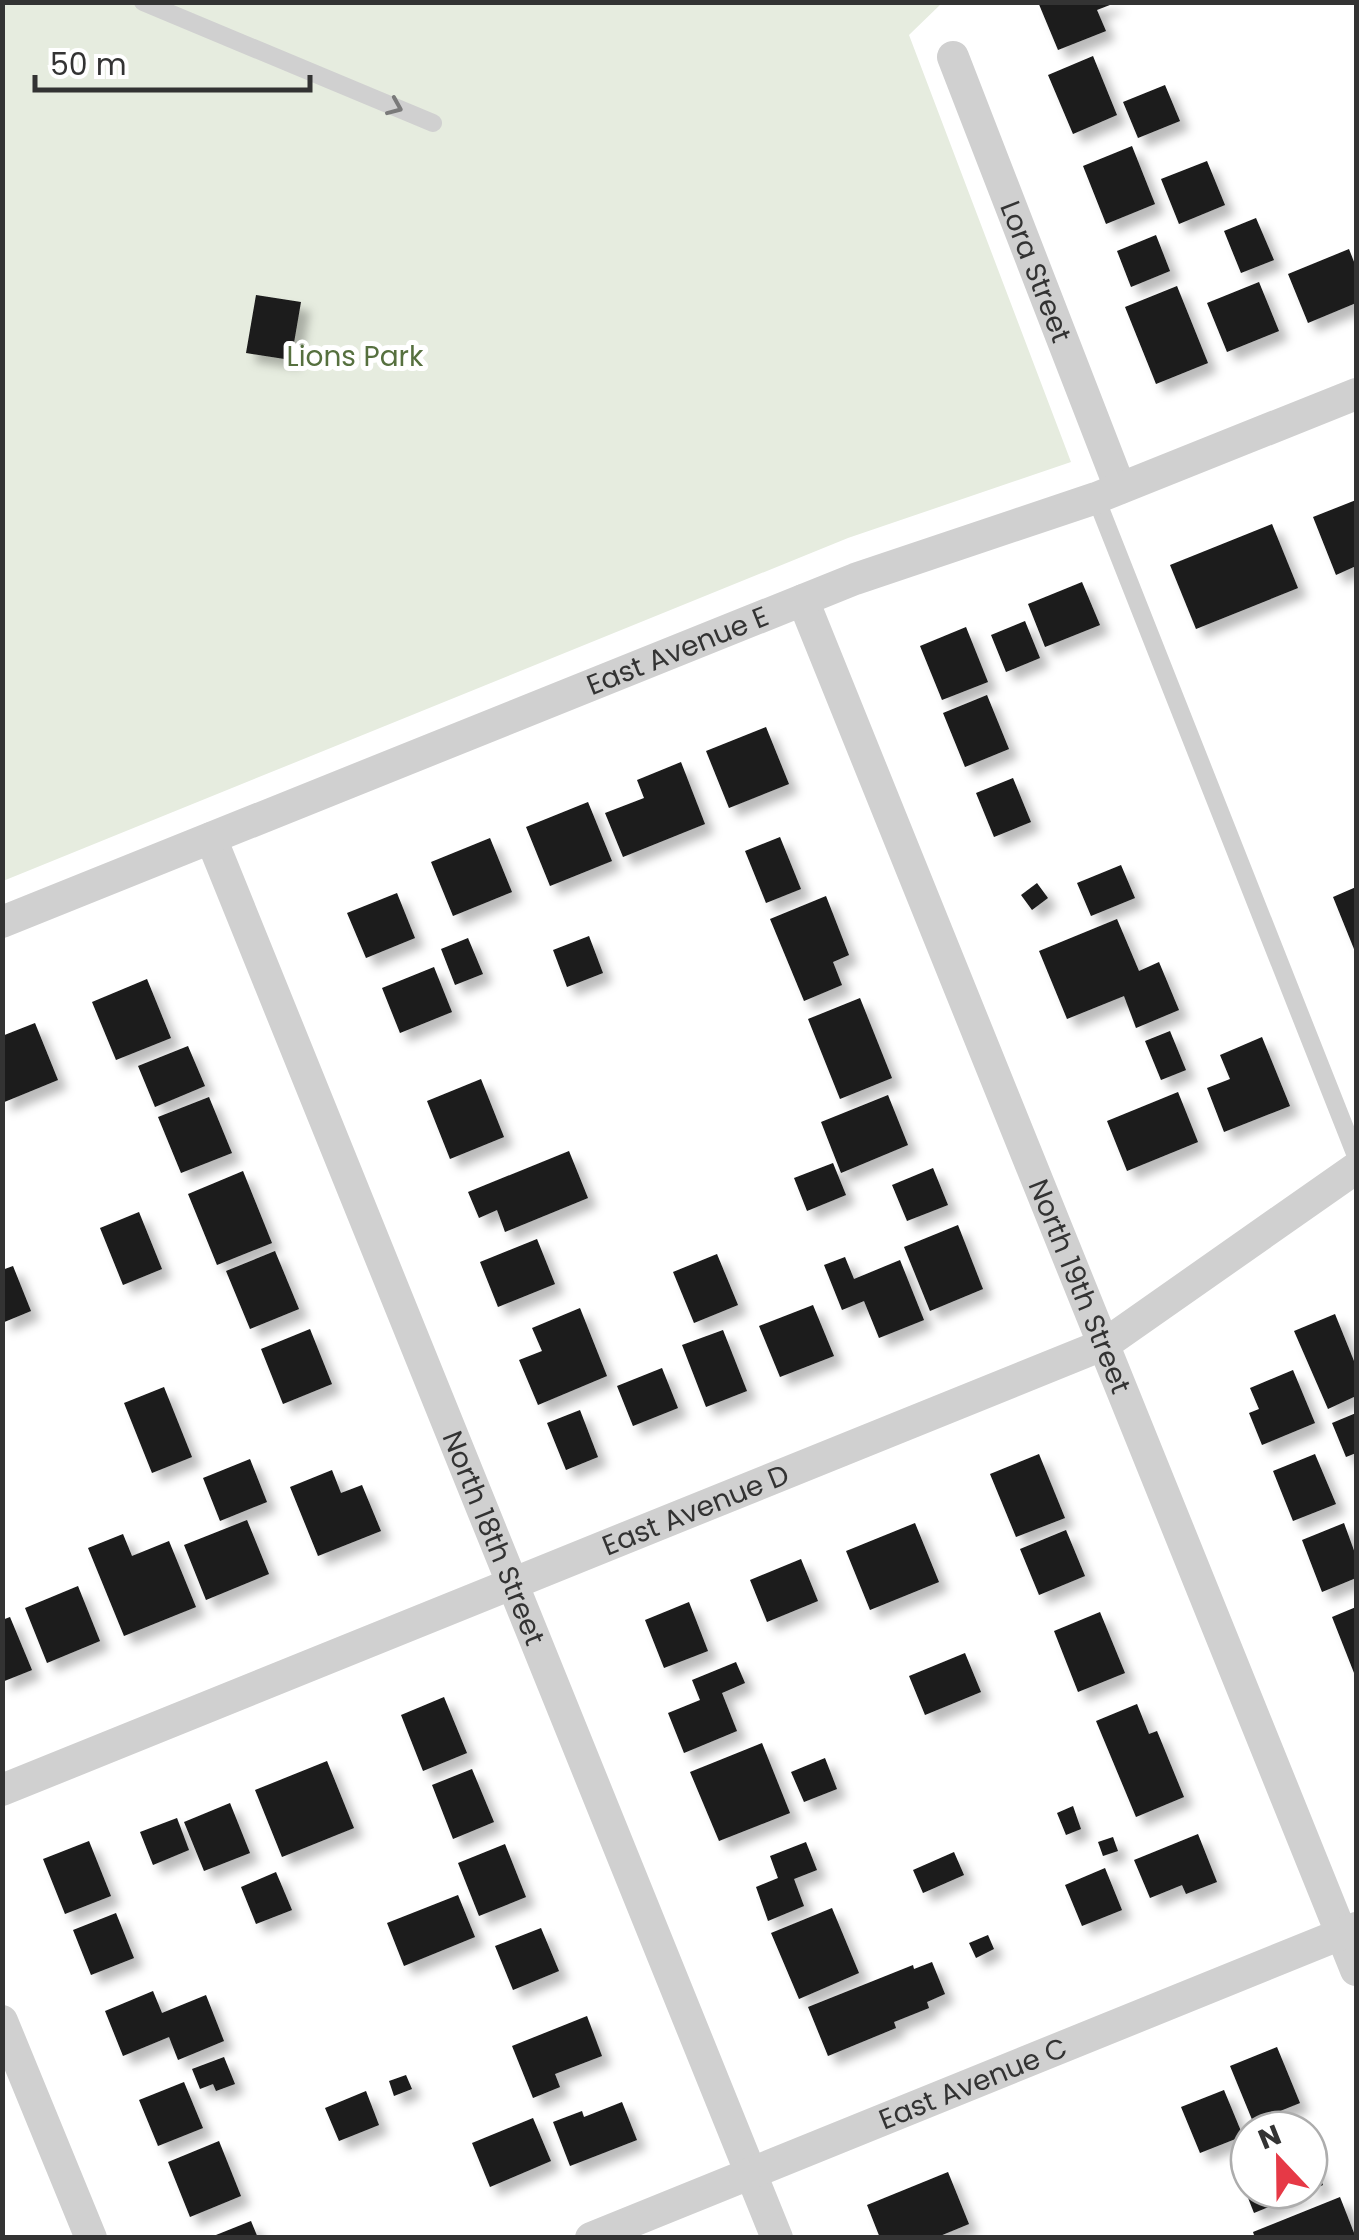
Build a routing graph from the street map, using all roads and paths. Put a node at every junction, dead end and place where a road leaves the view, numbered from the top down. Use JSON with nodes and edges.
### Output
{"nodes":[{"id":1,"x":143,"y":2,"type":"edge"},
{"id":2,"x":953,"y":57,"type":"dead end"},
{"id":3,"x":432,"y":123,"type":"dead end"},
{"id":4,"x":1356,"y":394,"type":"edge"},
{"id":5,"x":1108,"y":493,"type":"junction"},
{"id":6,"x":803,"y":600,"type":"junction"},
{"id":7,"x":211,"y":838,"type":"junction"},
{"id":8,"x":2,"y":922,"type":"edge"},
{"id":9,"x":1356,"y":1156,"type":"edge"},
{"id":10,"x":1356,"y":1168,"type":"edge"},
{"id":11,"x":1106,"y":1344,"type":"junction"},
{"id":12,"x":513,"y":1583,"type":"junction"},
{"id":13,"x":2,"y":1790,"type":"edge"},
{"id":14,"x":1349,"y":1931,"type":"edge"},
{"id":15,"x":1356,"y":1970,"type":"edge"},
{"id":16,"x":2,"y":2021,"type":"edge"},
{"id":17,"x":751,"y":2173,"type":"junction"},
{"id":18,"x":91,"y":2238,"type":"edge"},
{"id":19,"x":590,"y":2238,"type":"edge"},
{"id":20,"x":777,"y":2238,"type":"edge"}],
"edges":[{"from":1,"to":3,"type":"lane","one_way":true},
{"from":2,"to":5,"type":"street","name":"Lora Street"},
{"from":4,"to":5,"type":"street","name":"East Avenue E"},
{"from":5,"to":6,"type":"street","name":"East Avenue E"},
{"from":5,"to":9,"type":"lane"},
{"from":6,"to":7,"type":"street","name":"East Avenue E"},
{"from":6,"to":11,"type":"street","name":"North 19th Street"},
{"from":7,"to":8,"type":"street","name":"East Avenue E"},
{"from":7,"to":12,"type":"street","name":"North 18th Street"},
{"from":10,"to":11,"type":"street","name":"East Avenue D"},
{"from":11,"to":12,"type":"street","name":"East Avenue D"},
{"from":11,"to":14,"type":"street","name":"North 19th Street"},
{"from":12,"to":13,"type":"street","name":"East Avenue D"},
{"from":12,"to":17,"type":"street","name":"North 18th Street"},
{"from":14,"to":15,"type":"street","name":"North 19th Street"},
{"from":14,"to":17,"type":"street","name":"East Avenue C"},
{"from":16,"to":18,"type":"street"},
{"from":17,"to":19,"type":"street","name":"East Avenue C"},
{"from":17,"to":20,"type":"street","name":"North 18th Street"}]}
